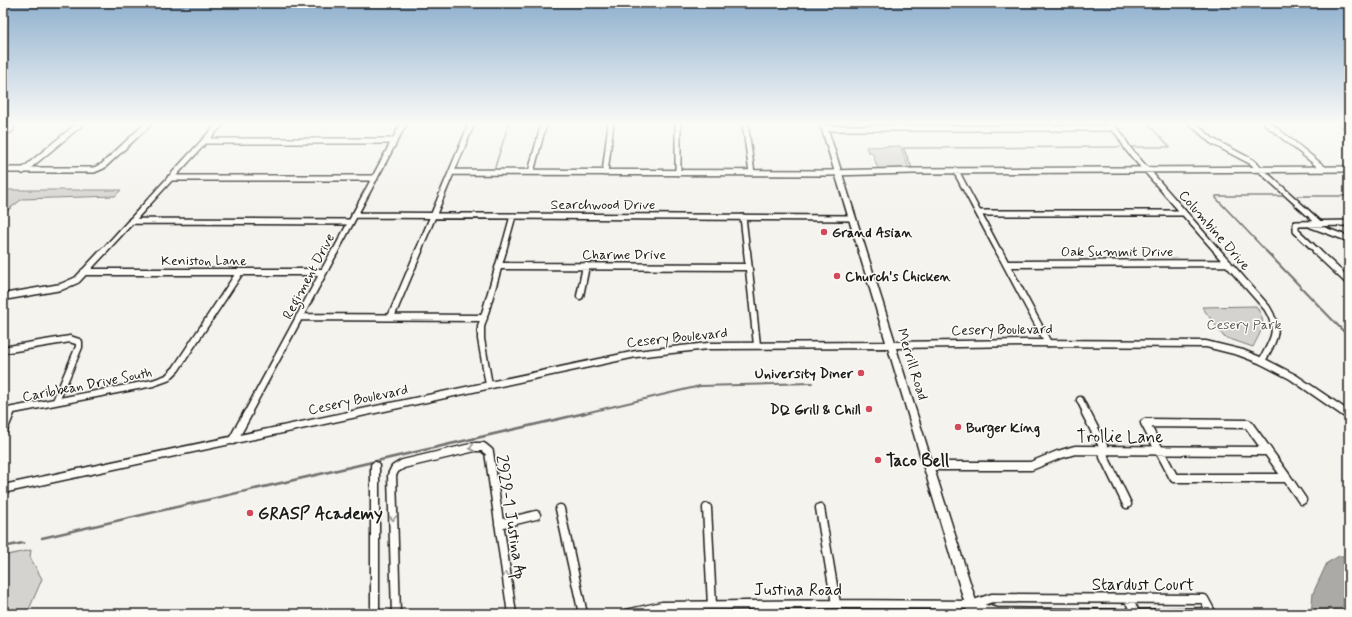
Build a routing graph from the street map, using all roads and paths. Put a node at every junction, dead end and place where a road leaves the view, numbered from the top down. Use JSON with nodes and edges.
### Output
{"nodes":[{"id":1,"x":46,"y":152,"type":"edge"},
{"id":2,"x":118,"y":152,"type":"edge"},
{"id":3,"x":194,"y":152,"type":"edge"},
{"id":4,"x":388,"y":152,"type":"edge"},
{"id":5,"x":460,"y":152,"type":"edge"},
{"id":6,"x":536,"y":152,"type":"edge"},
{"id":7,"x":608,"y":152,"type":"edge"},
{"id":8,"x":678,"y":152,"type":"edge"},
{"id":9,"x":749,"y":152,"type":"edge"},
{"id":10,"x":832,"y":152,"type":"edge"},
{"id":11,"x":1130,"y":152,"type":"edge"},
{"id":12,"x":1233,"y":152,"type":"edge"},
{"id":13,"x":1303,"y":152,"type":"edge"},
{"id":14,"x":1324,"y":169,"type":"junction"},
{"id":15,"x":1349,"y":169,"type":"edge"},
{"id":16,"x":3,"y":170,"type":"edge"},
{"id":17,"x":1146,"y":170,"type":"junction"},
{"id":18,"x":1262,"y":170,"type":"junction"},
{"id":19,"x":23,"y":171,"type":"junction"},
{"id":20,"x":956,"y":171,"type":"junction"},
{"id":21,"x":452,"y":172,"type":"junction"},
{"id":22,"x":530,"y":172,"type":"junction"},
{"id":23,"x":605,"y":173,"type":"junction"},
{"id":24,"x":678,"y":173,"type":"junction"},
{"id":25,"x":752,"y":173,"type":"junction"},
{"id":26,"x":839,"y":173,"type":"junction"},
{"id":27,"x":170,"y":178,"type":"junction"},
{"id":28,"x":374,"y":178,"type":"junction"},
{"id":29,"x":980,"y":213,"type":"junction"},
{"id":30,"x":1183,"y":213,"type":"junction"},
{"id":31,"x":354,"y":215,"type":"junction"},
{"id":32,"x":434,"y":215,"type":"junction"},
{"id":33,"x":513,"y":216,"type":"junction"},
{"id":34,"x":743,"y":217,"type":"junction"},
{"id":35,"x":852,"y":218,"type":"junction"},
{"id":36,"x":131,"y":221,"type":"junction"},
{"id":37,"x":351,"y":222,"type":"junction"},
{"id":38,"x":1307,"y":223,"type":"junction"},
{"id":39,"x":1319,"y":223,"type":"junction"},
{"id":40,"x":1349,"y":223,"type":"edge"},
{"id":41,"x":1349,"y":239,"type":"edge"},
{"id":42,"x":1228,"y":263,"type":"junction"},
{"id":43,"x":1006,"y":264,"type":"junction"},
{"id":44,"x":499,"y":266,"type":"junction"},
{"id":45,"x":586,"y":266,"type":"junction"},
{"id":46,"x":748,"y":267,"type":"junction"},
{"id":47,"x":84,"y":272,"type":"junction"},
{"id":48,"x":240,"y":272,"type":"junction"},
{"id":49,"x":323,"y":272,"type":"junction"},
{"id":50,"x":1349,"y":282,"type":"edge"},
{"id":51,"x":580,"y":296,"type":"dead end"},
{"id":52,"x":3,"y":297,"type":"edge"},
{"id":53,"x":299,"y":317,"type":"junction"},
{"id":54,"x":392,"y":317,"type":"junction"},
{"id":55,"x":484,"y":318,"type":"junction"},
{"id":56,"x":1048,"y":343,"type":"junction"},
{"id":57,"x":757,"y":345,"type":"junction"},
{"id":58,"x":892,"y":345,"type":"junction"},
{"id":59,"x":3,"y":350,"type":"edge"},
{"id":60,"x":1262,"y":361,"type":"junction"},
{"id":61,"x":489,"y":385,"type":"junction"},
{"id":62,"x":1080,"y":400,"type":"dead end"},
{"id":63,"x":56,"y":402,"type":"junction"},
{"id":64,"x":12,"y":411,"type":"junction"},
{"id":65,"x":3,"y":412,"type":"edge"},
{"id":66,"x":1349,"y":416,"type":"edge"},
{"id":67,"x":3,"y":430,"type":"edge"},
{"id":68,"x":232,"y":440,"type":"junction"},
{"id":69,"x":1103,"y":450,"type":"junction"},
{"id":70,"x":1160,"y":451,"type":"junction"},
{"id":71,"x":1267,"y":451,"type":"junction"},
{"id":72,"x":375,"y":466,"type":"dead end"},
{"id":73,"x":929,"y":466,"type":"junction"},
{"id":74,"x":1287,"y":478,"type":"junction"},
{"id":75,"x":3,"y":489,"type":"edge"},
{"id":76,"x":1302,"y":500,"type":"dead end"},
{"id":77,"x":1127,"y":504,"type":"dead end"},
{"id":78,"x":707,"y":508,"type":"dead end"},
{"id":79,"x":820,"y":508,"type":"dead end"},
{"id":80,"x":560,"y":510,"type":"dead end"},
{"id":81,"x":536,"y":515,"type":"dead end"},
{"id":82,"x":499,"y":524,"type":"junction"},
{"id":83,"x":1128,"y":598,"type":"junction"},
{"id":84,"x":814,"y":604,"type":"junction"},
{"id":85,"x":836,"y":604,"type":"junction"},
{"id":86,"x":712,"y":605,"type":"junction"},
{"id":87,"x":972,"y":610,"type":"edge"},
{"id":88,"x":641,"y":612,"type":"edge"},
{"id":89,"x":375,"y":614,"type":"edge"},
{"id":90,"x":396,"y":614,"type":"edge"},
{"id":91,"x":512,"y":614,"type":"edge"},
{"id":92,"x":583,"y":614,"type":"edge"},
{"id":93,"x":626,"y":614,"type":"edge"},
{"id":94,"x":816,"y":614,"type":"edge"},
{"id":95,"x":1136,"y":614,"type":"edge"}],
"edges":[{"from":1,"to":19,"type":"street"},
{"from":2,"to":19,"type":"street"},
{"from":3,"to":27,"type":"street"},
{"from":4,"to":28,"type":"street","name":"Regiment Drive"},
{"from":5,"to":21,"type":"street"},
{"from":6,"to":22,"type":"street"},
{"from":7,"to":23,"type":"street"},
{"from":8,"to":24,"type":"street"},
{"from":9,"to":25,"type":"street"},
{"from":10,"to":26,"type":"main road","name":"Merrill Road"},
{"from":11,"to":17,"type":"street","name":"Columbine Drive"},
{"from":12,"to":18,"type":"street"},
{"from":13,"to":14,"type":"street"},
{"from":14,"to":15,"type":"street"},
{"from":14,"to":18,"type":"street"},
{"from":16,"to":19,"type":"street"},
{"from":17,"to":18,"type":"street"},
{"from":17,"to":20,"type":"street"},
{"from":17,"to":30,"type":"street","name":"Columbine Drive"},
{"from":18,"to":39,"type":"street"},
{"from":20,"to":26,"type":"street"},
{"from":20,"to":29,"type":"street"},
{"from":21,"to":22,"type":"street"},
{"from":21,"to":32,"type":"street"},
{"from":22,"to":23,"type":"street"},
{"from":23,"to":24,"type":"street"},
{"from":24,"to":25,"type":"street"},
{"from":25,"to":26,"type":"street"},
{"from":26,"to":35,"type":"main road","name":"Merrill Road"},
{"from":27,"to":28,"type":"street"},
{"from":27,"to":36,"type":"street"},
{"from":28,"to":31,"type":"street","name":"Regiment Drive"},
{"from":29,"to":30,"type":"street"},
{"from":29,"to":43,"type":"street"},
{"from":30,"to":42,"type":"street","name":"Columbine Drive"},
{"from":31,"to":32,"type":"street","name":"Searchwood Drive"},
{"from":31,"to":37,"type":"street","name":"Regiment Drive"},
{"from":32,"to":33,"type":"street","name":"Searchwood Drive"},
{"from":32,"to":54,"type":"street"},
{"from":33,"to":34,"type":"street","name":"Searchwood Drive"},
{"from":33,"to":44,"type":"street"},
{"from":34,"to":35,"type":"street","name":"Searchwood Drive"},
{"from":34,"to":46,"type":"street"},
{"from":35,"to":58,"type":"main road","name":"Merrill Road"},
{"from":36,"to":37,"type":"street"},
{"from":36,"to":47,"type":"street"},
{"from":37,"to":49,"type":"street","name":"Regiment Drive"},
{"from":38,"to":39,"type":"street"},
{"from":38,"to":41,"type":"street"},
{"from":38,"to":50,"type":"street"},
{"from":39,"to":40,"type":"street"},
{"from":42,"to":43,"type":"street","name":"Oak Summit Drive"},
{"from":42,"to":60,"type":"street","name":"Columbine Drive"},
{"from":43,"to":56,"type":"street"},
{"from":44,"to":45,"type":"street","name":"Charme Drive"},
{"from":44,"to":55,"type":"street"},
{"from":45,"to":46,"type":"street","name":"Charme Drive"},
{"from":45,"to":51,"type":"street"},
{"from":46,"to":57,"type":"street"},
{"from":47,"to":48,"type":"street","name":"Keniston Lane"},
{"from":47,"to":52,"type":"street"},
{"from":48,"to":49,"type":"street","name":"Keniston Lane"},
{"from":48,"to":63,"type":"street","name":"Caribbean Drive South"},
{"from":49,"to":53,"type":"street","name":"Regiment Drive"},
{"from":53,"to":54,"type":"street"},
{"from":53,"to":68,"type":"street","name":"Regiment Drive"},
{"from":54,"to":55,"type":"street"},
{"from":55,"to":61,"type":"street"},
{"from":56,"to":58,"type":"main road","name":"Cesery Boulevard"},
{"from":56,"to":60,"type":"main road","name":"Cesery Boulevard"},
{"from":57,"to":58,"type":"main road","name":"Cesery Boulevard"},
{"from":57,"to":61,"type":"main road","name":"Cesery Boulevard"},
{"from":58,"to":73,"type":"main road","name":"Merrill Road"},
{"from":59,"to":63,"type":"street"},
{"from":60,"to":66,"type":"main road","name":"Cesery Boulevard"},
{"from":61,"to":68,"type":"main road","name":"Cesery Boulevard"},
{"from":62,"to":69,"type":"street"},
{"from":63,"to":64,"type":"street","name":"Caribbean Drive South"},
{"from":64,"to":65,"type":"street","name":"Caribbean Drive South"},
{"from":64,"to":67,"type":"street"},
{"from":68,"to":75,"type":"main road","name":"Cesery Boulevard"},
{"from":69,"to":70,"type":"street","name":"Trollie Lane"},
{"from":69,"to":73,"type":"street","name":"Trollie Lane"},
{"from":69,"to":77,"type":"street"},
{"from":70,"to":71,"type":"street","name":"Trollie Lane"},
{"from":70,"to":71,"type":"street"},
{"from":70,"to":74,"type":"street"},
{"from":71,"to":74,"type":"street"},
{"from":72,"to":89,"type":"street"},
{"from":73,"to":87,"type":"main road","name":"Merrill Road"},
{"from":74,"to":76,"type":"street"},
{"from":78,"to":86,"type":"street"},
{"from":79,"to":85,"type":"street"},
{"from":80,"to":92,"type":"street"},
{"from":81,"to":82,"type":"street"},
{"from":82,"to":90,"type":"street","name":"2929-1 Justina Ap","one_way":true},
{"from":91,"to":82,"type":"street","name":"2929-1 Justina Ap","one_way":true},
{"from":83,"to":87,"type":"street","name":"Stardust Court"},
{"from":83,"to":95,"type":"street"},
{"from":83,"to":95,"type":"street","name":"Stardust Court"},
{"from":84,"to":85,"type":"street","name":"Justina Road"},
{"from":84,"to":86,"type":"street","name":"Justina Road"},
{"from":84,"to":94,"type":"street"},
{"from":85,"to":87,"type":"street","name":"Justina Road"},
{"from":86,"to":88,"type":"street","name":"Justina Road"},
{"from":87,"to":95,"type":"street","name":"Stardust Court"},
{"from":88,"to":93,"type":"street","name":"Justina Road"}]}
